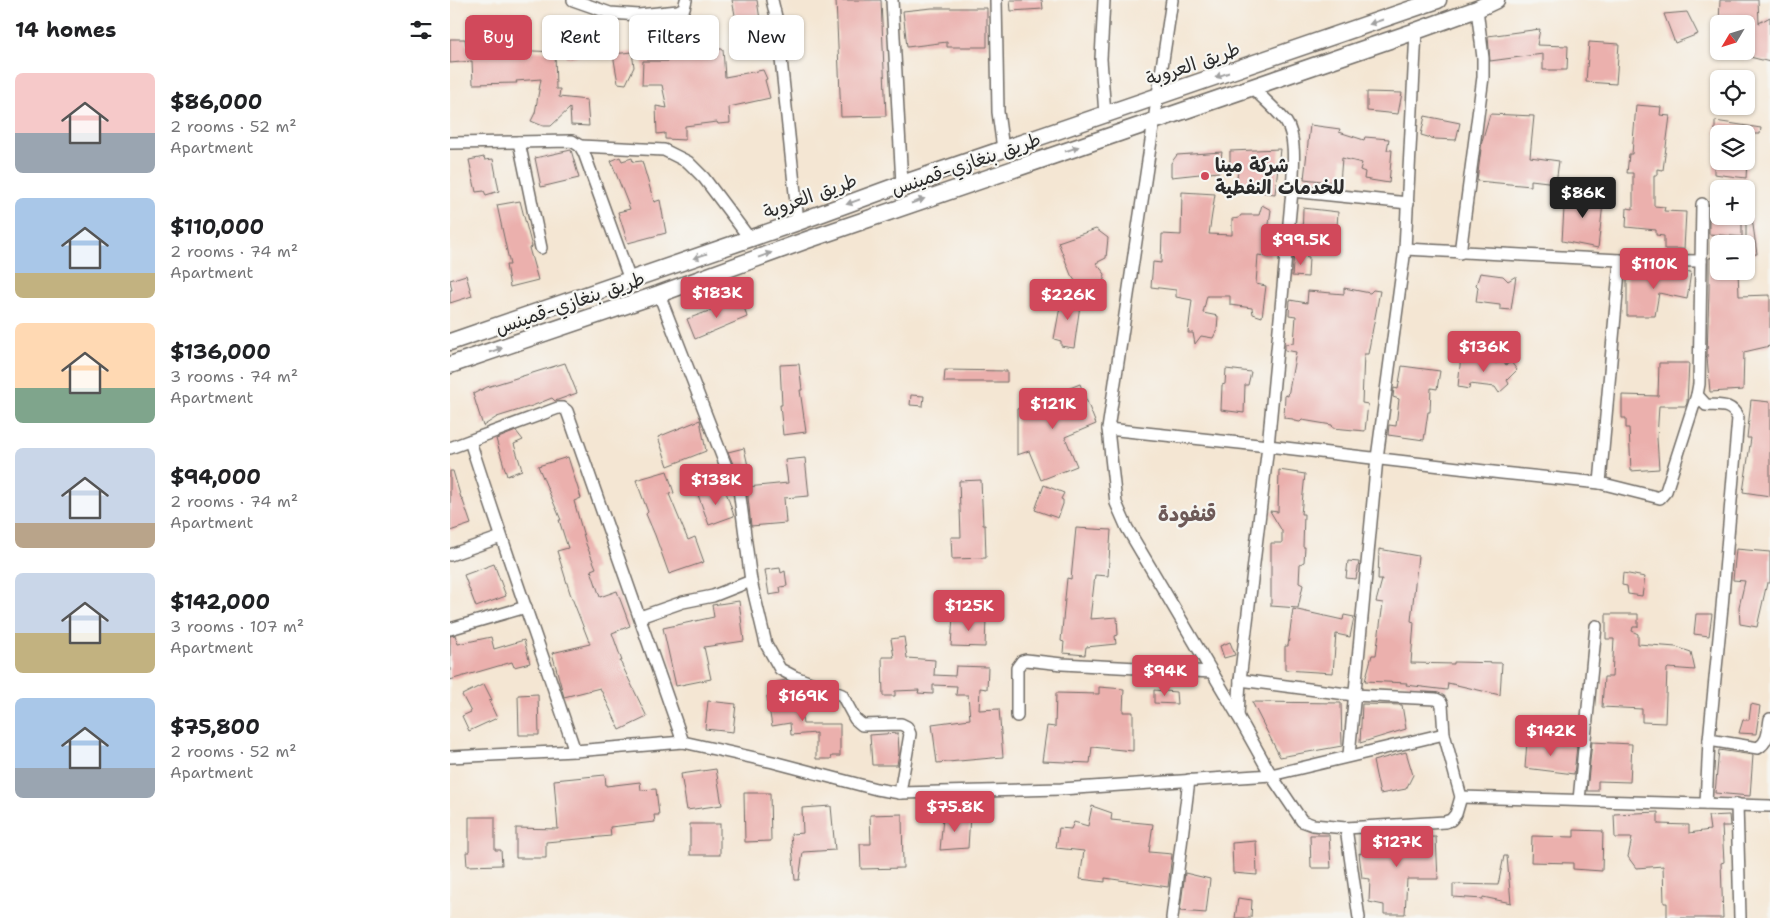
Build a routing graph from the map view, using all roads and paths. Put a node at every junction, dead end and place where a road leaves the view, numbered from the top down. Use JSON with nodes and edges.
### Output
{"nodes":[{"id":1,"x":573,"y":0,"type":"edge"},
{"id":2,"x":686,"y":0,"type":"edge"},
{"id":3,"x":772,"y":0,"type":"edge"},
{"id":4,"x":892,"y":0,"type":"edge"},
{"id":5,"x":996,"y":0,"type":"edge"},
{"id":6,"x":1104,"y":0,"type":"edge"},
{"id":7,"x":1172,"y":0,"type":"edge"},
{"id":8,"x":1438,"y":0,"type":"edge"},
{"id":9,"x":1496,"y":0,"type":"edge"},
{"id":10,"x":1477,"y":9,"type":"junction"},
{"id":11,"x":1416,"y":31,"type":"junction"},
{"id":12,"x":1253,"y":88,"type":"junction"},
{"id":13,"x":1158,"y":97,"type":"junction"},
{"id":14,"x":1105,"y":115,"type":"junction"},
{"id":15,"x":1154,"y":121,"type":"junction"},
{"id":16,"x":519,"y":142,"type":"junction"},
{"id":17,"x":450,"y":143,"type":"edge"},
{"id":18,"x":580,"y":146,"type":"junction"},
{"id":19,"x":1003,"y":149,"type":"junction"},
{"id":20,"x":902,"y":184,"type":"junction"},
{"id":21,"x":1292,"y":191,"type":"junction"},
{"id":22,"x":1408,"y":203,"type":"junction"},
{"id":23,"x":1702,"y":204,"type":"dead end"},
{"id":24,"x":798,"y":222,"type":"junction"},
{"id":25,"x":750,"y":239,"type":"junction"},
{"id":26,"x":541,"y":248,"type":"dead end"},
{"id":27,"x":1405,"y":249,"type":"junction"},
{"id":28,"x":1460,"y":253,"type":"junction"},
{"id":29,"x":1620,"y":260,"type":"junction"},
{"id":30,"x":1701,"y":261,"type":"junction"},
{"id":31,"x":630,"y":280,"type":"junction"},
{"id":32,"x":659,"y":294,"type":"junction"},
{"id":33,"x":450,"y":342,"type":"edge"},
{"id":34,"x":450,"y":365,"type":"edge"},
{"id":35,"x":1697,"y":395,"type":"junction"},
{"id":36,"x":1108,"y":429,"type":"junction"},
{"id":37,"x":470,"y":441,"type":"junction"},
{"id":38,"x":1268,"y":446,"type":"junction"},
{"id":39,"x":450,"y":448,"type":"edge"},
{"id":40,"x":1377,"y":458,"type":"junction"},
{"id":41,"x":1600,"y":483,"type":"junction"},
{"id":42,"x":501,"y":537,"type":"junction"},
{"id":43,"x":450,"y":555,"type":"edge"},
{"id":44,"x":751,"y":581,"type":"junction"},
{"id":45,"x":526,"y":607,"type":"junction"},
{"id":46,"x":640,"y":617,"type":"junction"},
{"id":47,"x":1596,"y":626,"type":"dead end"},
{"id":48,"x":450,"y":629,"type":"edge"},
{"id":49,"x":1212,"y":672,"type":"junction"},
{"id":50,"x":1240,"y":680,"type":"junction"},
{"id":51,"x":1354,"y":694,"type":"junction"},
{"id":52,"x":1017,"y":716,"type":"dead end"},
{"id":53,"x":1238,"y":716,"type":"junction"},
{"id":54,"x":1770,"y":719,"type":"edge"},
{"id":55,"x":1444,"y":734,"type":"junction"},
{"id":56,"x":1709,"y":740,"type":"junction"},
{"id":57,"x":683,"y":742,"type":"junction"},
{"id":58,"x":575,"y":751,"type":"junction"},
{"id":59,"x":1349,"y":756,"type":"junction"},
{"id":60,"x":450,"y":758,"type":"edge"},
{"id":61,"x":1271,"y":775,"type":"junction"},
{"id":62,"x":1189,"y":780,"type":"junction"},
{"id":63,"x":900,"y":793,"type":"junction"},
{"id":64,"x":1461,"y":797,"type":"junction"},
{"id":65,"x":1579,"y":800,"type":"junction"},
{"id":66,"x":1706,"y":804,"type":"junction"},
{"id":67,"x":1737,"y":804,"type":"junction"},
{"id":68,"x":1770,"y":806,"type":"edge"},
{"id":69,"x":1346,"y":828,"type":"junction"},
{"id":70,"x":1172,"y":918,"type":"edge"},
{"id":71,"x":1359,"y":918,"type":"edge"},
{"id":72,"x":1740,"y":918,"type":"edge"}],
"edges":[{"from":1,"to":2,"type":"street"},
{"from":3,"to":24,"type":"street"},
{"from":4,"to":20,"type":"street"},
{"from":5,"to":19,"type":"street"},
{"from":6,"to":14,"type":"street"},
{"from":7,"to":13,"type":"street"},
{"from":8,"to":13,"type":"main road","name":"طريق العروبة","one_way":true},
{"from":9,"to":10,"type":"main road","name":"طريق بنغازي-قمينس"},
{"from":10,"to":11,"type":"main road","name":"طريق بنغازي-قمينس"},
{"from":10,"to":28,"type":"street"},
{"from":11,"to":12,"type":"main road","name":"طريق بنغازي-قمينس"},
{"from":11,"to":22,"type":"street"},
{"from":12,"to":15,"type":"main road","name":"طريق بنغازي-قمينس"},
{"from":12,"to":21,"type":"street"},
{"from":13,"to":14,"type":"main road","name":"طريق العروبة"},
{"from":13,"to":15,"type":"street"},
{"from":14,"to":19,"type":"main road","name":"طريق العروبة"},
{"from":32,"to":15,"type":"main road","name":"طريق بنغازي-قمينس","one_way":true},
{"from":15,"to":36,"type":"street"},
{"from":16,"to":17,"type":"street"},
{"from":16,"to":18,"type":"street"},
{"from":16,"to":26,"type":"street"},
{"from":18,"to":25,"type":"street"},
{"from":18,"to":31,"type":"street"},
{"from":19,"to":20,"type":"main road","name":"طريق العروبة"},
{"from":20,"to":24,"type":"main road","name":"طريق العروبة","one_way":true},
{"from":21,"to":22,"type":"street"},
{"from":21,"to":38,"type":"street"},
{"from":22,"to":27,"type":"street"},
{"from":23,"to":30,"type":"street"},
{"from":24,"to":25,"type":"main road","name":"طريق العروبة"},
{"from":25,"to":31,"type":"main road","name":"طريق العروبة","one_way":true},
{"from":27,"to":28,"type":"street"},
{"from":27,"to":40,"type":"street"},
{"from":28,"to":29,"type":"street"},
{"from":29,"to":30,"type":"street"},
{"from":29,"to":41,"type":"street"},
{"from":30,"to":35,"type":"street"},
{"from":31,"to":33,"type":"main road","name":"طريق العروبة"},
{"from":34,"to":32,"type":"main road","name":"طريق بنغازي-قمينس","one_way":true},
{"from":32,"to":44,"type":"street"},
{"from":35,"to":41,"type":"street"},
{"from":35,"to":56,"type":"street"},
{"from":36,"to":38,"type":"street"},
{"from":36,"to":49,"type":"street"},
{"from":37,"to":39,"type":"street"},
{"from":37,"to":42,"type":"street"},
{"from":37,"to":46,"type":"street"},
{"from":38,"to":40,"type":"street"},
{"from":38,"to":50,"type":"street"},
{"from":40,"to":41,"type":"street"},
{"from":40,"to":51,"type":"street"},
{"from":42,"to":43,"type":"street"},
{"from":42,"to":45,"type":"street"},
{"from":44,"to":46,"type":"street"},
{"from":44,"to":63,"type":"street"},
{"from":45,"to":48,"type":"street"},
{"from":45,"to":58,"type":"street"},
{"from":46,"to":57,"type":"street"},
{"from":47,"to":65,"type":"street"},
{"from":49,"to":52,"type":"street"},
{"from":49,"to":53,"type":"street"},
{"from":50,"to":51,"type":"street"},
{"from":50,"to":53,"type":"street"},
{"from":51,"to":55,"type":"street"},
{"from":51,"to":59,"type":"street"},
{"from":53,"to":61,"type":"street"},
{"from":54,"to":56,"type":"street"},
{"from":55,"to":59,"type":"street"},
{"from":55,"to":64,"type":"street"},
{"from":56,"to":66,"type":"street"},
{"from":57,"to":58,"type":"street"},
{"from":57,"to":63,"type":"street"},
{"from":58,"to":60,"type":"street"},
{"from":59,"to":61,"type":"street"},
{"from":61,"to":62,"type":"street"},
{"from":61,"to":69,"type":"street"},
{"from":62,"to":63,"type":"street"},
{"from":62,"to":70,"type":"street"},
{"from":64,"to":65,"type":"street"},
{"from":64,"to":69,"type":"street"},
{"from":65,"to":66,"type":"street"},
{"from":66,"to":67,"type":"street"},
{"from":67,"to":68,"type":"street"},
{"from":67,"to":72,"type":"street"},
{"from":69,"to":71,"type":"street"}]}
